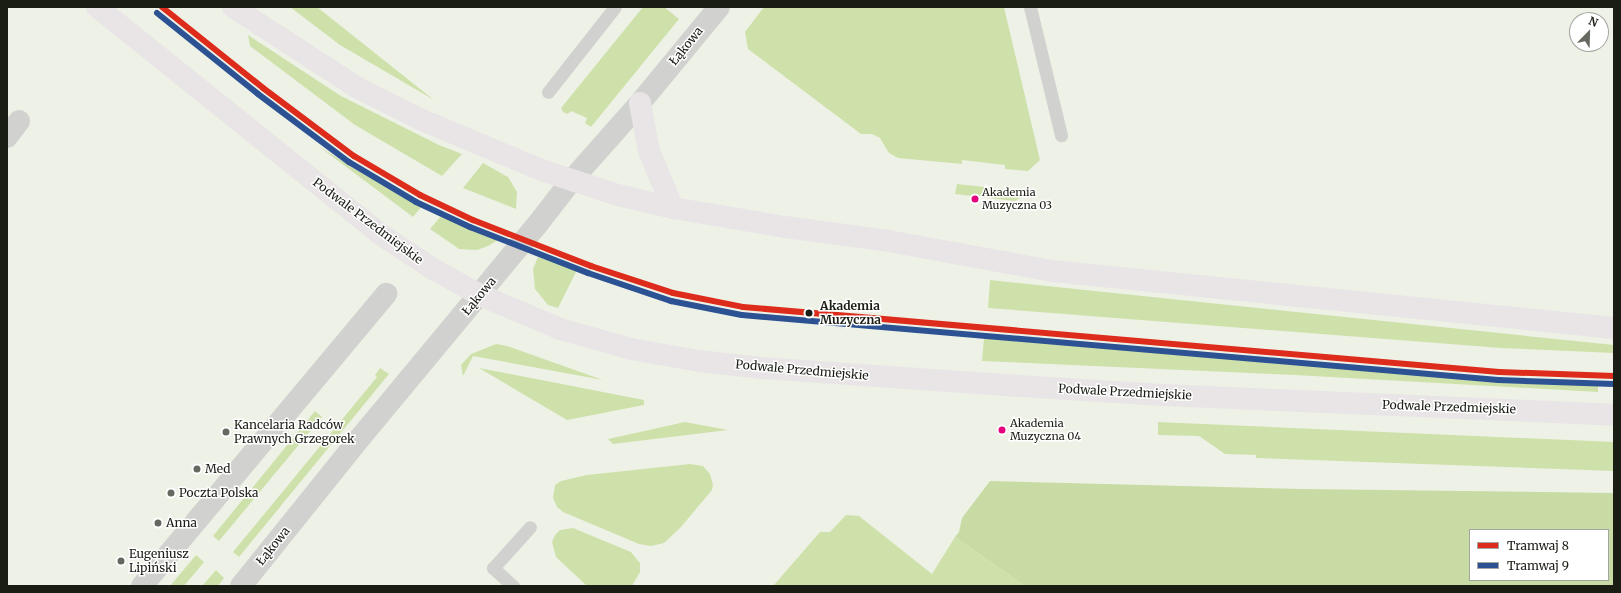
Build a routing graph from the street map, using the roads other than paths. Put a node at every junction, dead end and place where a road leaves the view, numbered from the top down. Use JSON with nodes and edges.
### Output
{"nodes":[{"id":1,"x":97,"y":7,"type":"edge"},
{"id":2,"x":233,"y":7,"type":"edge"},
{"id":3,"x":615,"y":7,"type":"edge"},
{"id":4,"x":719,"y":7,"type":"edge"},
{"id":5,"x":1030,"y":7,"type":"edge"},
{"id":6,"x":548,"y":92,"type":"dead end"},
{"id":7,"x":640,"y":103,"type":"junction"},
{"id":8,"x":1061,"y":135,"type":"dead end"},
{"id":9,"x":571,"y":181,"type":"junction"},
{"id":10,"x":672,"y":208,"type":"junction"},
{"id":11,"x":386,"y":294,"type":"dead end"},
{"id":12,"x":480,"y":294,"type":"junction"},
{"id":13,"x":1614,"y":328,"type":"edge"},
{"id":14,"x":1614,"y":415,"type":"edge"},
{"id":15,"x":530,"y":527,"type":"dead end"},
{"id":16,"x":247,"y":584,"type":"edge"},
{"id":17,"x":142,"y":586,"type":"edge"},
{"id":18,"x":513,"y":586,"type":"edge"}],
"edges":[{"from":1,"to":12,"type":"main road","name":"Podwale Przedmiejskie"},
{"from":2,"to":9,"type":"main road"},
{"from":3,"to":6,"type":"lane"},
{"from":4,"to":7,"type":"street","name":"Łąkowa"},
{"from":5,"to":8,"type":"lane"},
{"from":7,"to":9,"type":"street","name":"Łąkowa"},
{"from":7,"to":10,"type":"main road"},
{"from":9,"to":10,"type":"main road"},
{"from":9,"to":12,"type":"street","name":"Łąkowa"},
{"from":10,"to":13,"type":"main road"},
{"from":11,"to":17,"type":"street"},
{"from":12,"to":14,"type":"main road","name":"Podwale Przedmiejskie"},
{"from":12,"to":16,"type":"street","name":"Łąkowa"},
{"from":15,"to":18,"type":"lane"}]}
